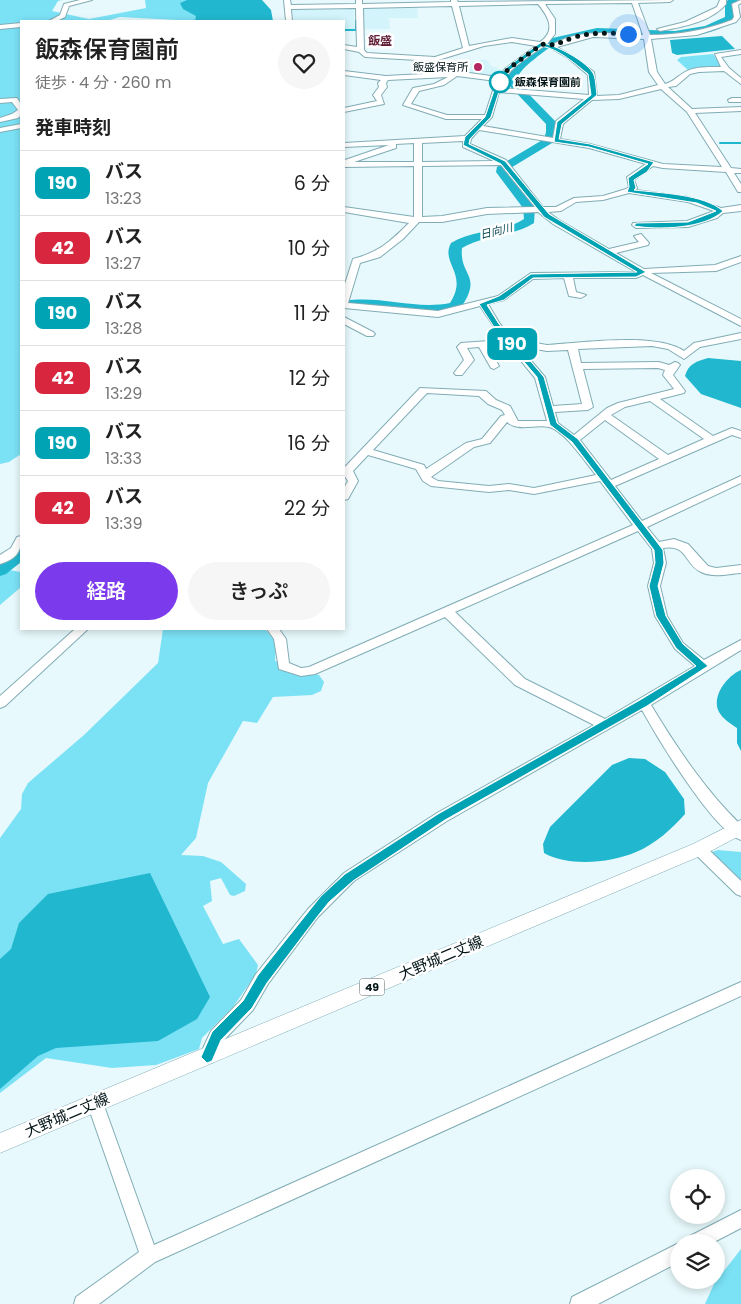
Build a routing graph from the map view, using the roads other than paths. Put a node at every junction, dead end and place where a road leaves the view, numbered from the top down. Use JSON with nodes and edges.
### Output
{"nodes":[{"id":1,"x":89,"y":0,"type":"edge"},
{"id":2,"x":670,"y":0,"type":"edge"},
{"id":3,"x":723,"y":0,"type":"edge"},
{"id":4,"x":635,"y":1,"type":"edge"},
{"id":5,"x":741,"y":1,"type":"edge"},
{"id":6,"x":539,"y":2,"type":"edge"},
{"id":7,"x":359,"y":3,"type":"edge"},
{"id":8,"x":454,"y":3,"type":"edge"},
{"id":9,"x":288,"y":4,"type":"edge"},
{"id":10,"x":54,"y":20,"type":"edge"},
{"id":11,"x":289,"y":20,"type":"edge"},
{"id":12,"x":20,"y":25,"type":"edge"},
{"id":13,"x":0,"y":27,"type":"edge"},
{"id":14,"x":646,"y":33,"type":"junction"},
{"id":15,"x":550,"y":43,"type":"junction"},
{"id":16,"x":542,"y":44,"type":"junction"},
{"id":17,"x":345,"y":47,"type":"edge"},
{"id":18,"x":361,"y":50,"type":"junction"},
{"id":19,"x":466,"y":50,"type":"junction"},
{"id":20,"x":741,"y":52,"type":"edge"},
{"id":21,"x":380,"y":63,"type":"junction"},
{"id":22,"x":726,"y":69,"type":"junction"},
{"id":23,"x":345,"y":73,"type":"edge"},
{"id":24,"x":454,"y":74,"type":"junction"},
{"id":25,"x":386,"y":78,"type":"junction"},
{"id":26,"x":500,"y":79,"type":"junction"},
{"id":27,"x":741,"y":82,"type":"edge"},
{"id":28,"x":664,"y":87,"type":"junction"},
{"id":29,"x":498,"y":90,"type":"junction"},
{"id":30,"x":593,"y":98,"type":"junction"},
{"id":31,"x":732,"y":100,"type":"dead end"},
{"id":32,"x":741,"y":100,"type":"edge"},
{"id":33,"x":0,"y":101,"type":"edge"},
{"id":34,"x":20,"y":109,"type":"edge"},
{"id":35,"x":741,"y":109,"type":"edge"},
{"id":36,"x":345,"y":110,"type":"edge"},
{"id":37,"x":20,"y":111,"type":"edge"},
{"id":38,"x":690,"y":111,"type":"junction"},
{"id":39,"x":488,"y":117,"type":"junction"},
{"id":40,"x":0,"y":120,"type":"edge"},
{"id":41,"x":20,"y":126,"type":"edge"},
{"id":42,"x":479,"y":128,"type":"junction"},
{"id":43,"x":0,"y":130,"type":"edge"},
{"id":44,"x":467,"y":138,"type":"junction"},
{"id":45,"x":556,"y":140,"type":"junction"},
{"id":46,"x":405,"y":141,"type":"junction"},
{"id":47,"x":418,"y":141,"type":"junction"},
{"id":48,"x":345,"y":145,"type":"edge"},
{"id":49,"x":652,"y":163,"type":"junction"},
{"id":50,"x":345,"y":165,"type":"edge"},
{"id":51,"x":345,"y":165,"type":"edge"},
{"id":52,"x":505,"y":165,"type":"junction"},
{"id":53,"x":417,"y":166,"type":"junction"},
{"id":54,"x":729,"y":170,"type":"junction"},
{"id":55,"x":741,"y":171,"type":"edge"},
{"id":56,"x":741,"y":190,"type":"edge"},
{"id":57,"x":629,"y":191,"type":"junction"},
{"id":58,"x":741,"y":208,"type":"edge"},
{"id":59,"x":345,"y":210,"type":"edge"},
{"id":60,"x":538,"y":211,"type":"junction"},
{"id":61,"x":720,"y":211,"type":"junction"},
{"id":62,"x":417,"y":220,"type":"junction"},
{"id":63,"x":636,"y":225,"type":"dead end"},
{"id":64,"x":638,"y":236,"type":"dead end"},
{"id":65,"x":607,"y":252,"type":"junction"},
{"id":66,"x":741,"y":259,"type":"edge"},
{"id":67,"x":642,"y":272,"type":"junction"},
{"id":68,"x":568,"y":276,"type":"junction"},
{"id":69,"x":581,"y":295,"type":"dead end"},
{"id":70,"x":483,"y":304,"type":"junction"},
{"id":71,"x":345,"y":306,"type":"edge"},
{"id":72,"x":345,"y":321,"type":"edge"},
{"id":73,"x":741,"y":323,"type":"edge"},
{"id":74,"x":370,"y":334,"type":"dead end"},
{"id":75,"x":741,"y":336,"type":"edge"},
{"id":76,"x":482,"y":344,"type":"junction"},
{"id":77,"x":513,"y":344,"type":"junction"},
{"id":78,"x":572,"y":346,"type":"junction"},
{"id":79,"x":684,"y":356,"type":"junction"},
{"id":80,"x":494,"y":366,"type":"dead end"},
{"id":81,"x":577,"y":366,"type":"junction"},
{"id":82,"x":670,"y":369,"type":"junction"},
{"id":83,"x":459,"y":373,"type":"dead end"},
{"id":84,"x":652,"y":398,"type":"junction"},
{"id":85,"x":549,"y":409,"type":"junction"},
{"id":86,"x":605,"y":415,"type":"junction"},
{"id":87,"x":513,"y":420,"type":"junction"},
{"id":88,"x":553,"y":424,"type":"junction"},
{"id":89,"x":741,"y":435,"type":"edge"},
{"id":90,"x":574,"y":440,"type":"junction"},
{"id":91,"x":712,"y":440,"type":"junction"},
{"id":92,"x":366,"y":451,"type":"junction"},
{"id":93,"x":667,"y":460,"type":"junction"},
{"id":94,"x":346,"y":472,"type":"edge"},
{"id":95,"x":424,"y":475,"type":"junction"},
{"id":96,"x":741,"y":479,"type":"edge"},
{"id":97,"x":606,"y":481,"type":"junction"},
{"id":98,"x":345,"y":496,"type":"edge"},
{"id":99,"x":640,"y":526,"type":"junction"},
{"id":100,"x":20,"y":542,"type":"edge"},
{"id":101,"x":655,"y":546,"type":"junction"},
{"id":102,"x":0,"y":560,"type":"edge"},
{"id":103,"x":741,"y":569,"type":"edge"},
{"id":104,"x":448,"y":612,"type":"junction"},
{"id":105,"x":81,"y":630,"type":"edge"},
{"id":106,"x":274,"y":630,"type":"edge"},
{"id":107,"x":741,"y":644,"type":"edge"},
{"id":108,"x":703,"y":666,"type":"junction"},
{"id":109,"x":0,"y":703,"type":"edge"},
{"id":110,"x":644,"y":703,"type":"junction"},
{"id":111,"x":604,"y":725,"type":"junction"},
{"id":112,"x":739,"y":830,"type":"edge"},
{"id":113,"x":699,"y":849,"type":"junction"},
{"id":114,"x":741,"y":890,"type":"edge"},
{"id":115,"x":741,"y":989,"type":"edge"},
{"id":116,"x":207,"y":1057,"type":"junction"},
{"id":117,"x":95,"y":1103,"type":"junction"},
{"id":118,"x":0,"y":1143,"type":"edge"},
{"id":119,"x":741,"y":1219,"type":"edge"},
{"id":120,"x":712,"y":1234,"type":"edge"},
{"id":121,"x":149,"y":1256,"type":"junction"},
{"id":122,"x":670,"y":1257,"type":"edge"},
{"id":123,"x":83,"y":1304,"type":"edge"},
{"id":124,"x":579,"y":1304,"type":"edge"}],
"edges":[{"from":1,"to":10,"type":"street"},
{"from":2,"to":4,"type":"street"},
{"from":3,"to":14,"type":"street"},
{"from":4,"to":6,"type":"street"},
{"from":4,"to":14,"type":"street"},
{"from":5,"to":14,"type":"street"},
{"from":6,"to":8,"type":"street"},
{"from":6,"to":15,"type":"street"},
{"from":7,"to":8,"type":"street"},
{"from":7,"to":9,"type":"street"},
{"from":7,"to":18,"type":"street"},
{"from":8,"to":19,"type":"street"},
{"from":9,"to":11,"type":"street"},
{"from":12,"to":13,"type":"street"},
{"from":14,"to":15,"type":"street"},
{"from":14,"to":28,"type":"street"},
{"from":15,"to":16,"type":"street"},
{"from":15,"to":30,"type":"street"},
{"from":16,"to":19,"type":"street"},
{"from":16,"to":26,"type":"street"},
{"from":17,"to":18,"type":"street"},
{"from":18,"to":21,"type":"street"},
{"from":19,"to":21,"type":"street"},
{"from":20,"to":22,"type":"street"},
{"from":21,"to":25,"type":"street"},
{"from":22,"to":27,"type":"street"},
{"from":22,"to":28,"type":"street"},
{"from":23,"to":25,"type":"street"},
{"from":24,"to":25,"type":"street"},
{"from":24,"to":26,"type":"street"},
{"from":24,"to":39,"type":"street"},
{"from":25,"to":36,"type":"street"},
{"from":26,"to":29,"type":"street"},
{"from":28,"to":30,"type":"street"},
{"from":28,"to":38,"type":"street"},
{"from":29,"to":30,"type":"street"},
{"from":29,"to":39,"type":"street"},
{"from":30,"to":45,"type":"street"},
{"from":31,"to":32,"type":"street"},
{"from":33,"to":34,"type":"street"},
{"from":35,"to":38,"type":"street"},
{"from":37,"to":40,"type":"street"},
{"from":38,"to":54,"type":"street"},
{"from":39,"to":42,"type":"street"},
{"from":41,"to":43,"type":"street"},
{"from":42,"to":44,"type":"street"},
{"from":42,"to":45,"type":"street"},
{"from":44,"to":47,"type":"street"},
{"from":44,"to":52,"type":"street"},
{"from":45,"to":49,"type":"street"},
{"from":46,"to":47,"type":"street"},
{"from":46,"to":48,"type":"street"},
{"from":46,"to":50,"type":"street"},
{"from":47,"to":53,"type":"street"},
{"from":49,"to":54,"type":"street"},
{"from":49,"to":57,"type":"street"},
{"from":51,"to":53,"type":"street"},
{"from":52,"to":53,"type":"street"},
{"from":52,"to":60,"type":"street"},
{"from":53,"to":62,"type":"street"},
{"from":54,"to":55,"type":"street"},
{"from":54,"to":56,"type":"street"},
{"from":57,"to":60,"type":"street"},
{"from":57,"to":61,"type":"street"},
{"from":58,"to":61,"type":"street"},
{"from":59,"to":62,"type":"street"},
{"from":60,"to":62,"type":"street"},
{"from":60,"to":65,"type":"street"},
{"from":61,"to":63,"type":"street"},
{"from":62,"to":71,"type":"street"},
{"from":64,"to":65,"type":"street"},
{"from":65,"to":67,"type":"street"},
{"from":66,"to":67,"type":"street"},
{"from":67,"to":68,"type":"street"},
{"from":67,"to":73,"type":"street"},
{"from":68,"to":69,"type":"street"},
{"from":68,"to":70,"type":"street"},
{"from":70,"to":71,"type":"street"},
{"from":70,"to":77,"type":"street"},
{"from":72,"to":74,"type":"street"},
{"from":75,"to":79,"type":"street"},
{"from":76,"to":77,"type":"street"},
{"from":76,"to":80,"type":"street"},
{"from":76,"to":83,"type":"street"},
{"from":77,"to":78,"type":"street"},
{"from":77,"to":85,"type":"street"},
{"from":78,"to":79,"type":"street"},
{"from":78,"to":81,"type":"street"},
{"from":79,"to":82,"type":"street"},
{"from":81,"to":82,"type":"street"},
{"from":81,"to":85,"type":"street"},
{"from":82,"to":84,"type":"street"},
{"from":84,"to":86,"type":"street"},
{"from":84,"to":91,"type":"street"},
{"from":85,"to":88,"type":"street"},
{"from":86,"to":90,"type":"street"},
{"from":86,"to":93,"type":"street"},
{"from":87,"to":88,"type":"street"},
{"from":87,"to":92,"type":"street"},
{"from":87,"to":95,"type":"street"},
{"from":88,"to":90,"type":"street"},
{"from":89,"to":91,"type":"street"},
{"from":90,"to":97,"type":"street"},
{"from":91,"to":93,"type":"street"},
{"from":92,"to":94,"type":"street"},
{"from":92,"to":95,"type":"street"},
{"from":93,"to":97,"type":"street"},
{"from":94,"to":98,"type":"street"},
{"from":95,"to":97,"type":"street"},
{"from":96,"to":99,"type":"street"},
{"from":97,"to":99,"type":"street"},
{"from":99,"to":101,"type":"street"},
{"from":99,"to":104,"type":"street"},
{"from":100,"to":102,"type":"street"},
{"from":101,"to":103,"type":"street"},
{"from":101,"to":108,"type":"street"},
{"from":104,"to":106,"type":"street"},
{"from":104,"to":111,"type":"street"},
{"from":105,"to":109,"type":"street"},
{"from":107,"to":108,"type":"street"},
{"from":108,"to":110,"type":"street"},
{"from":110,"to":111,"type":"street"},
{"from":110,"to":112,"type":"street"},
{"from":111,"to":116,"type":"street"},
{"from":112,"to":113,"type":"main road","name":"大野城二丈線","number":"49"},
{"from":113,"to":114,"type":"street"},
{"from":113,"to":116,"type":"main road","name":"大野城二丈線","number":"49"},
{"from":115,"to":121,"type":"street"},
{"from":116,"to":117,"type":"main road","name":"大野城二丈線","number":"49"},
{"from":117,"to":118,"type":"main road","name":"大野城二丈線","number":"49"},
{"from":117,"to":121,"type":"street"},
{"from":119,"to":120,"type":"street"},
{"from":121,"to":123,"type":"street"},
{"from":122,"to":124,"type":"street"}]}
